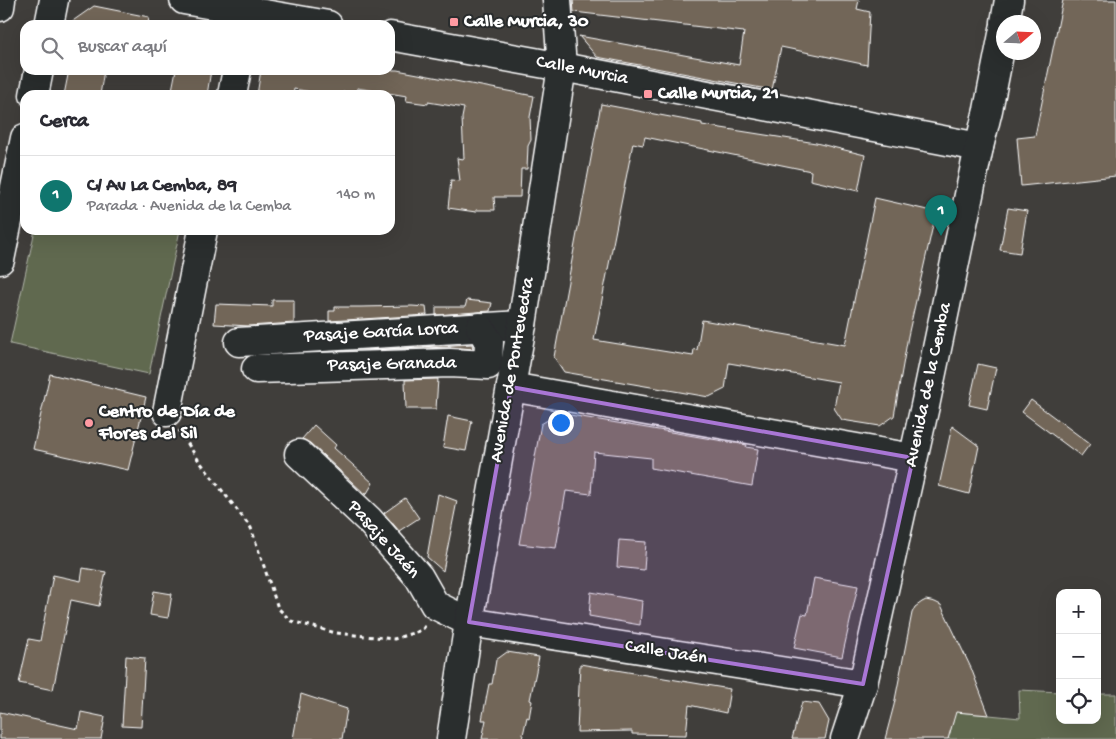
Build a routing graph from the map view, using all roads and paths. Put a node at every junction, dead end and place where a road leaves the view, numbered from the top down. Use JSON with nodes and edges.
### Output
{"nodes":[{"id":1,"x":1,"y":0,"type":"edge"},
{"id":2,"x":54,"y":0,"type":"edge"},
{"id":3,"x":184,"y":0,"type":"edge"},
{"id":4,"x":557,"y":0,"type":"edge"},
{"id":5,"x":1009,"y":0,"type":"edge"},
{"id":6,"x":0,"y":7,"type":"edge"},
{"id":7,"x":1006,"y":15,"type":"edge"},
{"id":8,"x":250,"y":18,"type":"edge"},
{"id":9,"x":50,"y":20,"type":"edge"},
{"id":10,"x":272,"y":20,"type":"edge"},
{"id":11,"x":395,"y":37,"type":"edge"},
{"id":12,"x":998,"y":60,"type":"edge"},
{"id":13,"x":562,"y":67,"type":"junction"},
{"id":14,"x":38,"y":75,"type":"edge"},
{"id":15,"x":236,"y":75,"type":"edge"},
{"id":16,"x":35,"y":90,"type":"edge"},
{"id":17,"x":233,"y":90,"type":"edge"},
{"id":18,"x":979,"y":147,"type":"junction"},
{"id":19,"x":20,"y":162,"type":"edge"},
{"id":20,"x":202,"y":235,"type":"edge"},
{"id":21,"x":0,"y":260,"type":"edge"},
{"id":22,"x":522,"y":325,"type":"junction"},
{"id":23,"x":480,"y":327,"type":"junction"},
{"id":24,"x":239,"y":342,"type":"dead end"},
{"id":25,"x":256,"y":369,"type":"dead end"},
{"id":26,"x":511,"y":387,"type":"junction"},
{"id":27,"x":167,"y":412,"type":"joint"},
{"id":28,"x":299,"y":454,"type":"dead end"},
{"id":29,"x":913,"y":458,"type":"junction"},
{"id":30,"x":435,"y":605,"type":"junction"},
{"id":31,"x":468,"y":622,"type":"junction"},
{"id":32,"x":863,"y":684,"type":"junction"},
{"id":33,"x":451,"y":739,"type":"edge"},
{"id":34,"x":845,"y":739,"type":"edge"}],
"edges":[{"from":1,"to":6,"type":"street"},
{"from":2,"to":9,"type":"street"},
{"from":3,"to":8,"type":"street"},
{"from":4,"to":13,"type":"street","name":"Avenida de Pontevedra"},
{"from":5,"to":7,"type":"street"},
{"from":8,"to":10,"type":"street"},
{"from":11,"to":13,"type":"street","name":"Calle Murcia"},
{"from":12,"to":18,"type":"street","name":"Avenida de la Cemba"},
{"from":13,"to":18,"type":"street","name":"Calle Murcia"},
{"from":13,"to":22,"type":"street","name":"Avenida de Pontevedra"},
{"from":14,"to":16,"type":"street"},
{"from":15,"to":17,"type":"street"},
{"from":18,"to":29,"type":"street","name":"Avenida de la Cemba"},
{"from":19,"to":21,"type":"street"},
{"from":20,"to":27,"type":"street"},
{"from":22,"to":23,"type":"street","name":"Pasaje García Lorca"},
{"from":22,"to":26,"type":"street","name":"Avenida de Pontevedra"},
{"from":23,"to":24,"type":"street","name":"Pasaje García Lorca"},
{"from":23,"to":25,"type":"street","name":"Pasaje Granada"},
{"from":26,"to":29,"type":"street"},
{"from":26,"to":31,"type":"street","name":"Avenida de Pontevedra"},
{"from":27,"to":30,"type":"path"},
{"from":28,"to":30,"type":"street","name":"Pasaje Jaén"},
{"from":29,"to":32,"type":"street","name":"Avenida de la Cemba"},
{"from":30,"to":31,"type":"street"},
{"from":31,"to":32,"type":"street","name":"Calle Jaén"},
{"from":31,"to":33,"type":"street","name":"Avenida de Pontevedra"},
{"from":32,"to":34,"type":"street","name":"Avenida de la Cemba"}]}
